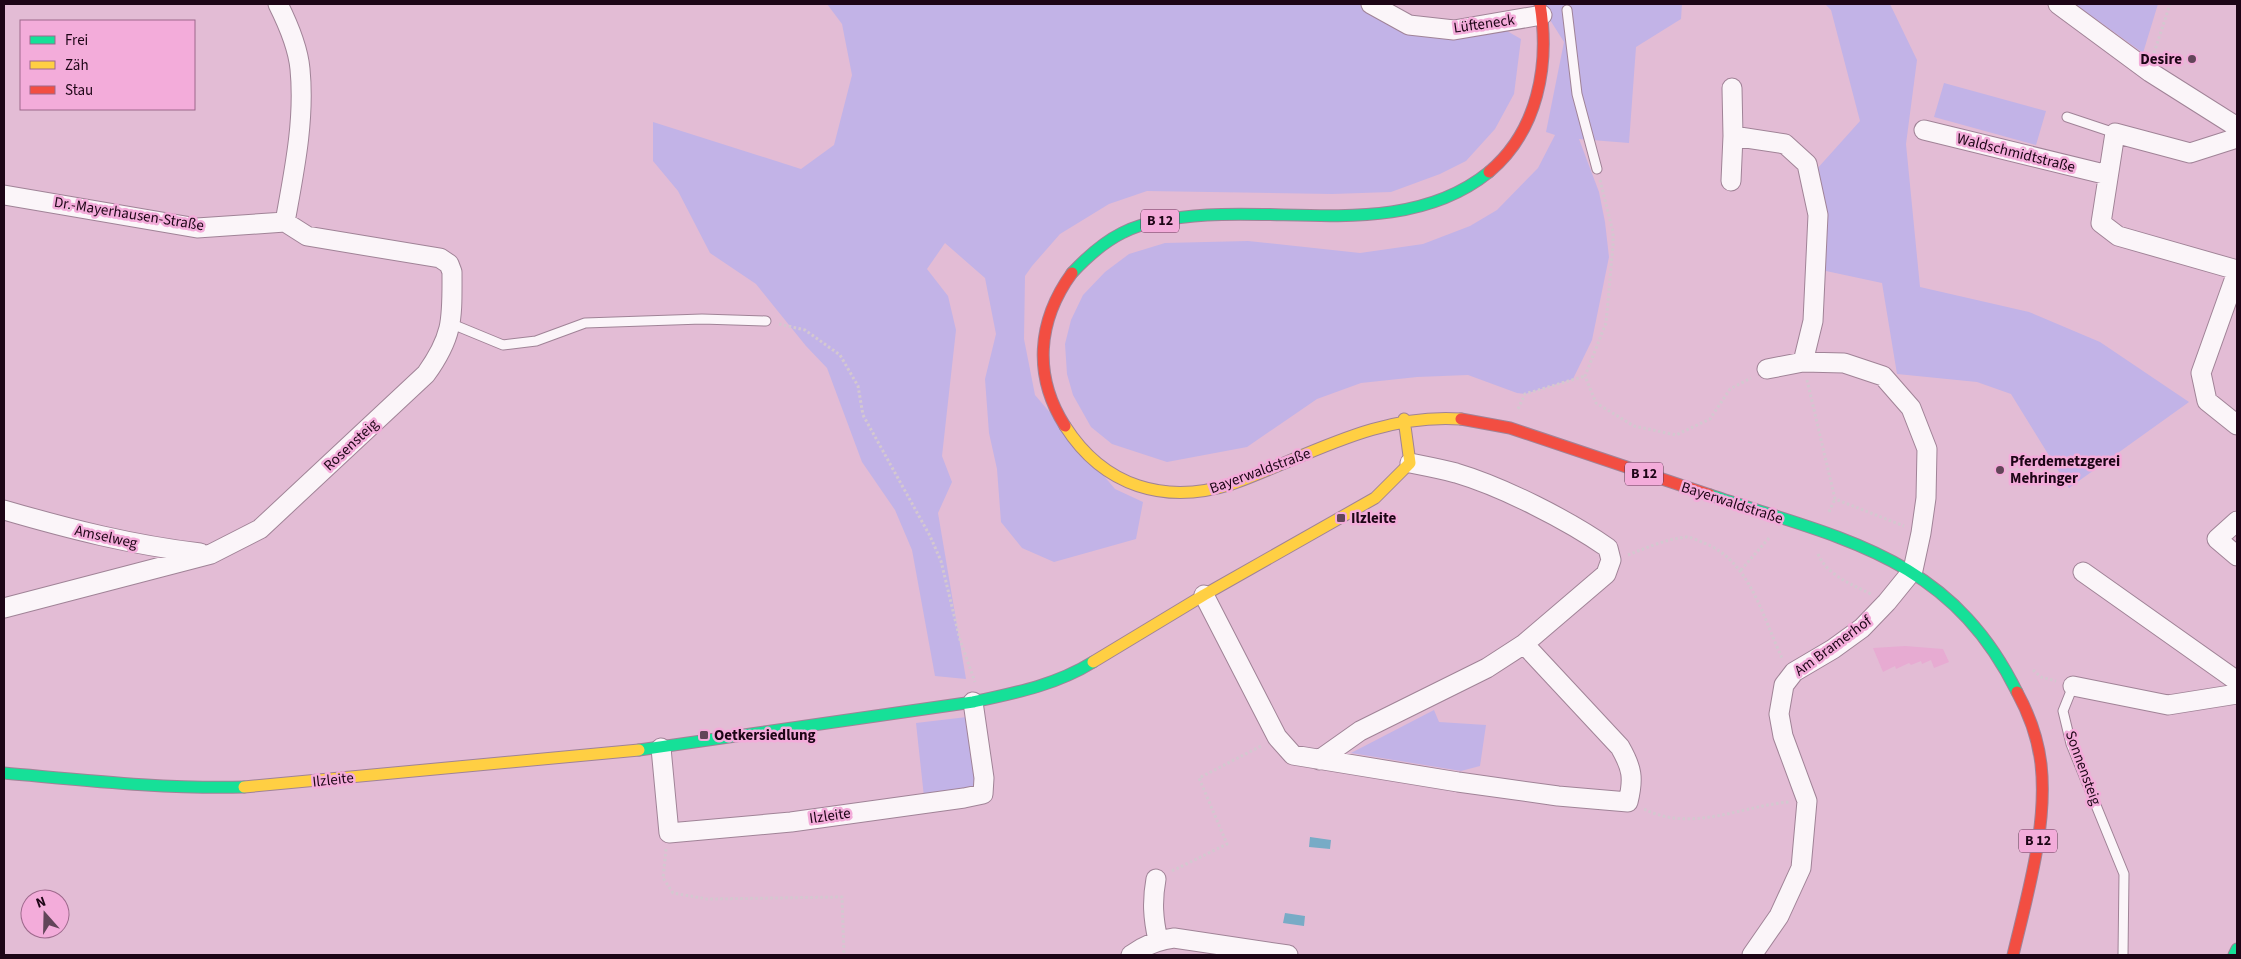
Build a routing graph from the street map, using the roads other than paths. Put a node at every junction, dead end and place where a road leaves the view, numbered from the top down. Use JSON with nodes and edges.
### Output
{"nodes":[{"id":1,"x":278,"y":4,"type":"edge"},
{"id":2,"x":1371,"y":4,"type":"edge"},
{"id":3,"x":2058,"y":4,"type":"edge"},
{"id":4,"x":1567,"y":7,"type":"edge"},
{"id":5,"x":1547,"y":11,"type":"edge"},
{"id":6,"x":1732,"y":88,"type":"dead end"},
{"id":7,"x":2068,"y":117,"type":"dead end"},
{"id":8,"x":2237,"y":127,"type":"edge"},
{"id":9,"x":1924,"y":130,"type":"dead end"},
{"id":10,"x":2115,"y":133,"type":"junction"},
{"id":11,"x":1733,"y":136,"type":"junction"},
{"id":12,"x":2237,"y":138,"type":"edge"},
{"id":13,"x":1597,"y":169,"type":"road end"},
{"id":14,"x":2108,"y":175,"type":"junction"},
{"id":15,"x":1731,"y":181,"type":"dead end"},
{"id":16,"x":4,"y":195,"type":"edge"},
{"id":17,"x":284,"y":222,"type":"junction"},
{"id":18,"x":2237,"y":271,"type":"edge"},
{"id":19,"x":766,"y":321,"type":"road end"},
{"id":20,"x":452,"y":324,"type":"junction"},
{"id":21,"x":1803,"y":362,"type":"junction"},
{"id":22,"x":1768,"y":370,"type":"road end"},
{"id":23,"x":1404,"y":419,"type":"junction"},
{"id":24,"x":2237,"y":426,"type":"edge"},
{"id":25,"x":1410,"y":463,"type":"junction"},
{"id":26,"x":4,"y":510,"type":"edge"},
{"id":27,"x":2237,"y":521,"type":"edge"},
{"id":28,"x":211,"y":554,"type":"junction"},
{"id":29,"x":2237,"y":556,"type":"edge"},
{"id":30,"x":1913,"y":570,"type":"junction"},
{"id":31,"x":2084,"y":572,"type":"dead end"},
{"id":32,"x":1204,"y":595,"type":"junction"},
{"id":33,"x":4,"y":608,"type":"edge"},
{"id":34,"x":1524,"y":644,"type":"junction"},
{"id":35,"x":2237,"y":681,"type":"edge"},
{"id":36,"x":2073,"y":686,"type":"joint"},
{"id":37,"x":2237,"y":694,"type":"edge"},
{"id":38,"x":973,"y":702,"type":"junction"},
{"id":39,"x":661,"y":748,"type":"junction"},
{"id":40,"x":1319,"y":760,"type":"junction"},
{"id":41,"x":4,"y":774,"type":"edge"},
{"id":42,"x":1156,"y":879,"type":"road end"},
{"id":43,"x":1158,"y":940,"type":"junction"},
{"id":44,"x":2237,"y":949,"type":"edge"},
{"id":45,"x":1131,"y":955,"type":"edge"},
{"id":46,"x":1288,"y":955,"type":"edge"},
{"id":47,"x":1752,"y":955,"type":"edge"},
{"id":48,"x":2013,"y":955,"type":"edge"},
{"id":49,"x":2123,"y":955,"type":"edge"},
{"id":50,"x":2234,"y":955,"type":"edge"}],
"edges":[{"from":1,"to":17,"type":"street"},
{"from":2,"to":5,"type":"street","name":"Lüfteneck"},
{"from":3,"to":8,"type":"street"},
{"from":4,"to":5,"type":"lane"},
{"from":4,"to":13,"type":"lane"},
{"from":5,"to":23,"type":"main road","name":"Bayerwaldstraße","number":"B 12"},
{"from":6,"to":11,"type":"street"},
{"from":7,"to":10,"type":"lane"},
{"from":9,"to":14,"type":"street","name":"Waldschmidtstraße"},
{"from":10,"to":12,"type":"street"},
{"from":10,"to":14,"type":"street"},
{"from":11,"to":15,"type":"street"},
{"from":11,"to":21,"type":"street"},
{"from":14,"to":18,"type":"street"},
{"from":16,"to":17,"type":"street","name":"Dr.-Mayerhausen-Straße"},
{"from":17,"to":20,"type":"street","name":"Rosensteig"},
{"from":18,"to":24,"type":"street"},
{"from":19,"to":20,"type":"lane"},
{"from":20,"to":28,"type":"street","name":"Rosensteig"},
{"from":21,"to":22,"type":"street"},
{"from":21,"to":30,"type":"street"},
{"from":23,"to":25,"type":"main road"},
{"from":23,"to":30,"type":"main road","name":"Bayerwaldstraße","number":"B 12"},
{"from":25,"to":32,"type":"main road","name":"Ilzleite"},
{"from":25,"to":34,"type":"street"},
{"from":26,"to":28,"type":"street","name":"Amselweg"},
{"from":27,"to":29,"type":"street"},
{"from":28,"to":33,"type":"street","name":"Rosensteig"},
{"from":30,"to":47,"type":"street","name":"Am Bramerhof"},
{"from":30,"to":48,"type":"main road","name":"Bayerwaldstraße","number":"B 12"},
{"from":31,"to":35,"type":"street"},
{"from":32,"to":38,"type":"main road","name":"Ilzleite"},
{"from":32,"to":40,"type":"street"},
{"from":34,"to":40,"type":"street"},
{"from":34,"to":40,"type":"street"},
{"from":36,"to":37,"type":"street"},
{"from":36,"to":49,"type":"lane","name":"Sonnensteig"},
{"from":38,"to":39,"type":"main road","name":"Ilzleite"},
{"from":38,"to":39,"type":"street","name":"Ilzleite"},
{"from":39,"to":41,"type":"main road","name":"Ilzleite"},
{"from":42,"to":43,"type":"street"},
{"from":43,"to":45,"type":"street"},
{"from":43,"to":46,"type":"street"},
{"from":44,"to":50,"type":"main road"}]}
